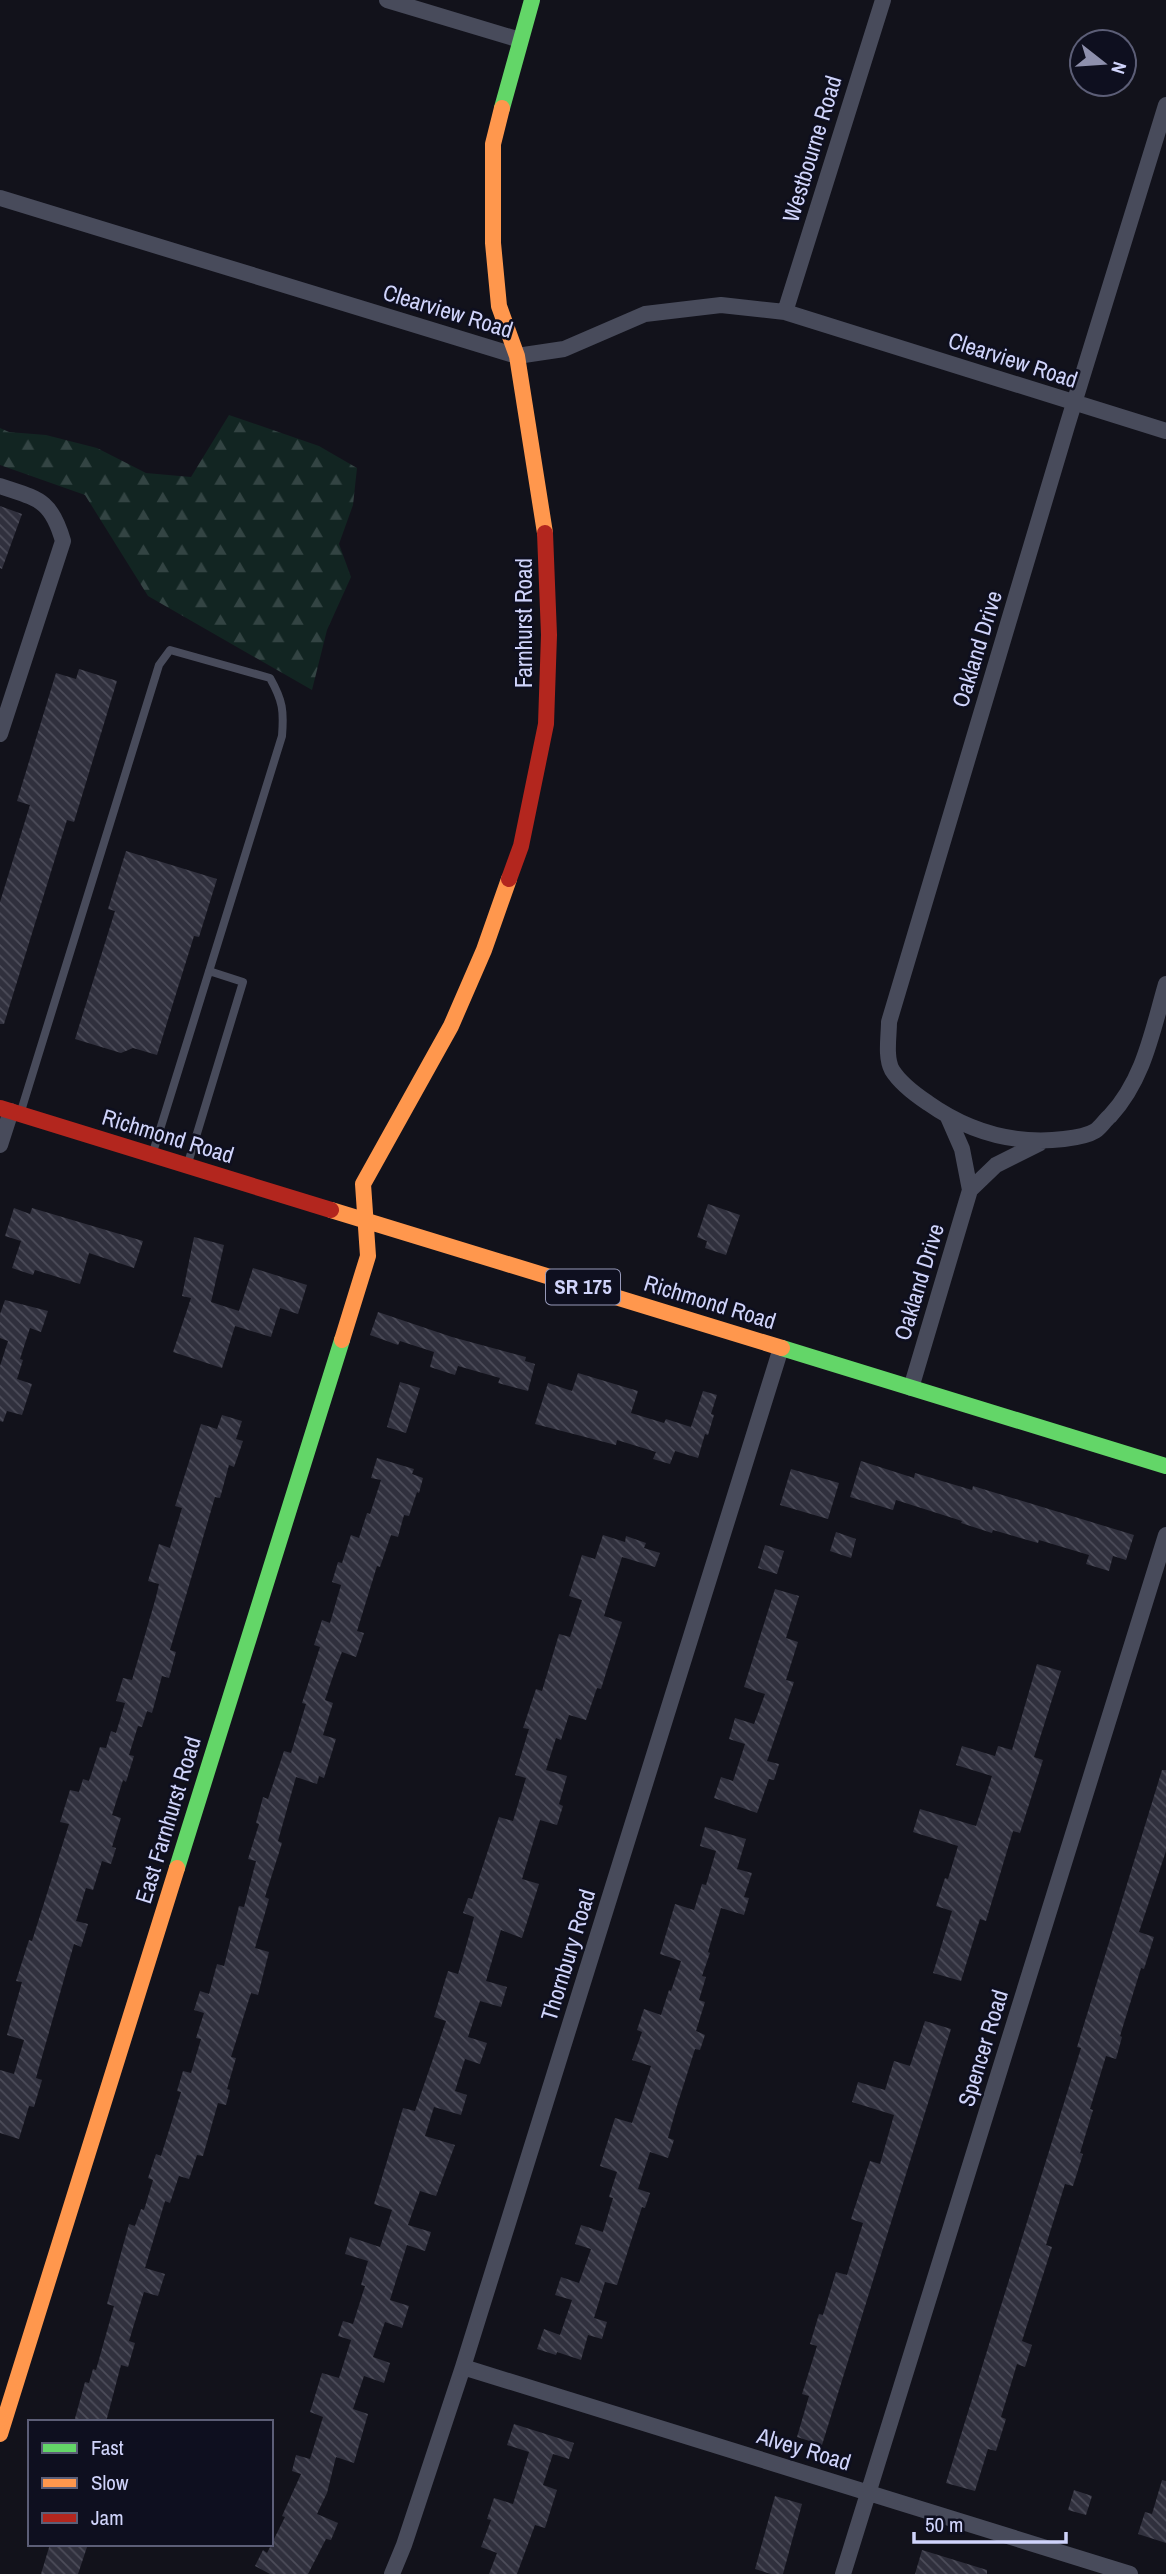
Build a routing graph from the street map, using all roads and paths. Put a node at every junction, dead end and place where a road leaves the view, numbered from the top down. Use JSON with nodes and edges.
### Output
{"nodes":[{"id":1,"x":387,"y":0,"type":"edge"},
{"id":2,"x":533,"y":0,"type":"edge"},
{"id":3,"x":883,"y":0,"type":"edge"},
{"id":4,"x":520,"y":40,"type":"junction"},
{"id":5,"x":1166,"y":105,"type":"edge"},
{"id":6,"x":0,"y":198,"type":"edge"},
{"id":7,"x":785,"y":312,"type":"junction"},
{"id":8,"x":517,"y":356,"type":"junction"},
{"id":9,"x":1074,"y":403,"type":"junction"},
{"id":10,"x":1166,"y":431,"type":"edge"},
{"id":11,"x":0,"y":486,"type":"edge"},
{"id":12,"x":0,"y":734,"type":"edge"},
{"id":13,"x":209,"y":971,"type":"junction"},
{"id":14,"x":1166,"y":984,"type":"edge"},
{"id":15,"x":10,"y":1111,"type":"edge"},
{"id":16,"x":948,"y":1117,"type":"junction"},
{"id":17,"x":1042,"y":1142,"type":"junction"},
{"id":18,"x":0,"y":1145,"type":"edge"},
{"id":19,"x":152,"y":1155,"type":"junction"},
{"id":20,"x":188,"y":1166,"type":"junction"},
{"id":21,"x":970,"y":1190,"type":"junction"},
{"id":22,"x":364,"y":1219,"type":"junction"},
{"id":23,"x":781,"y":1348,"type":"junction"},
{"id":24,"x":911,"y":1388,"type":"junction"},
{"id":25,"x":1166,"y":1466,"type":"edge"},
{"id":26,"x":1166,"y":1535,"type":"edge"},
{"id":27,"x":463,"y":2367,"type":"junction"},
{"id":28,"x":0,"y":2434,"type":"edge"},
{"id":29,"x":868,"y":2492,"type":"junction"},
{"id":30,"x":392,"y":2574,"type":"edge"},
{"id":31,"x":843,"y":2574,"type":"edge"},
{"id":32,"x":1130,"y":2574,"type":"edge"}],
"edges":[{"from":1,"to":4,"type":"street"},
{"from":2,"to":4,"type":"street","name":"Farnhurst Road"},
{"from":3,"to":7,"type":"street","name":"Westbourne Road"},
{"from":4,"to":8,"type":"street","name":"Farnhurst Road"},
{"from":5,"to":9,"type":"street","name":"Oakland Drive"},
{"from":6,"to":8,"type":"street","name":"Clearview Road"},
{"from":7,"to":8,"type":"street","name":"Clearview Road"},
{"from":7,"to":9,"type":"street","name":"Clearview Road"},
{"from":8,"to":22,"type":"street","name":"Farnhurst Road"},
{"from":9,"to":10,"type":"street","name":"Clearview Road"},
{"from":9,"to":16,"type":"street","name":"Oakland Drive"},
{"from":11,"to":12,"type":"street"},
{"from":13,"to":15,"type":"lane"},
{"from":13,"to":19,"type":"lane"},
{"from":13,"to":20,"type":"lane"},
{"from":14,"to":17,"type":"street"},
{"from":15,"to":18,"type":"street"},
{"from":15,"to":19,"type":"street","name":"Richmond Road","number":"SR 175"},
{"from":16,"to":17,"type":"street","name":"Oakland Drive"},
{"from":16,"to":21,"type":"street"},
{"from":17,"to":21,"type":"street"},
{"from":19,"to":20,"type":"street","name":"Richmond Road","number":"SR 175"},
{"from":20,"to":22,"type":"street","name":"Richmond Road","number":"SR 175"},
{"from":21,"to":24,"type":"street","name":"Oakland Drive"},
{"from":22,"to":23,"type":"street","name":"Richmond Road","number":"SR 175"},
{"from":22,"to":28,"type":"street","name":"East Farnhurst Road"},
{"from":23,"to":24,"type":"street","name":"Richmond Road","number":"SR 175"},
{"from":23,"to":27,"type":"street","name":"Thornbury Road"},
{"from":24,"to":25,"type":"street","name":"Richmond Road","number":"SR 175"},
{"from":26,"to":29,"type":"street","name":"Spencer Road"},
{"from":27,"to":29,"type":"street","name":"Alvey Road"},
{"from":27,"to":30,"type":"street","name":"Thornbury Road"},
{"from":29,"to":31,"type":"street","name":"Spencer Road"},
{"from":29,"to":32,"type":"street","name":"Alvey Road"}]}
